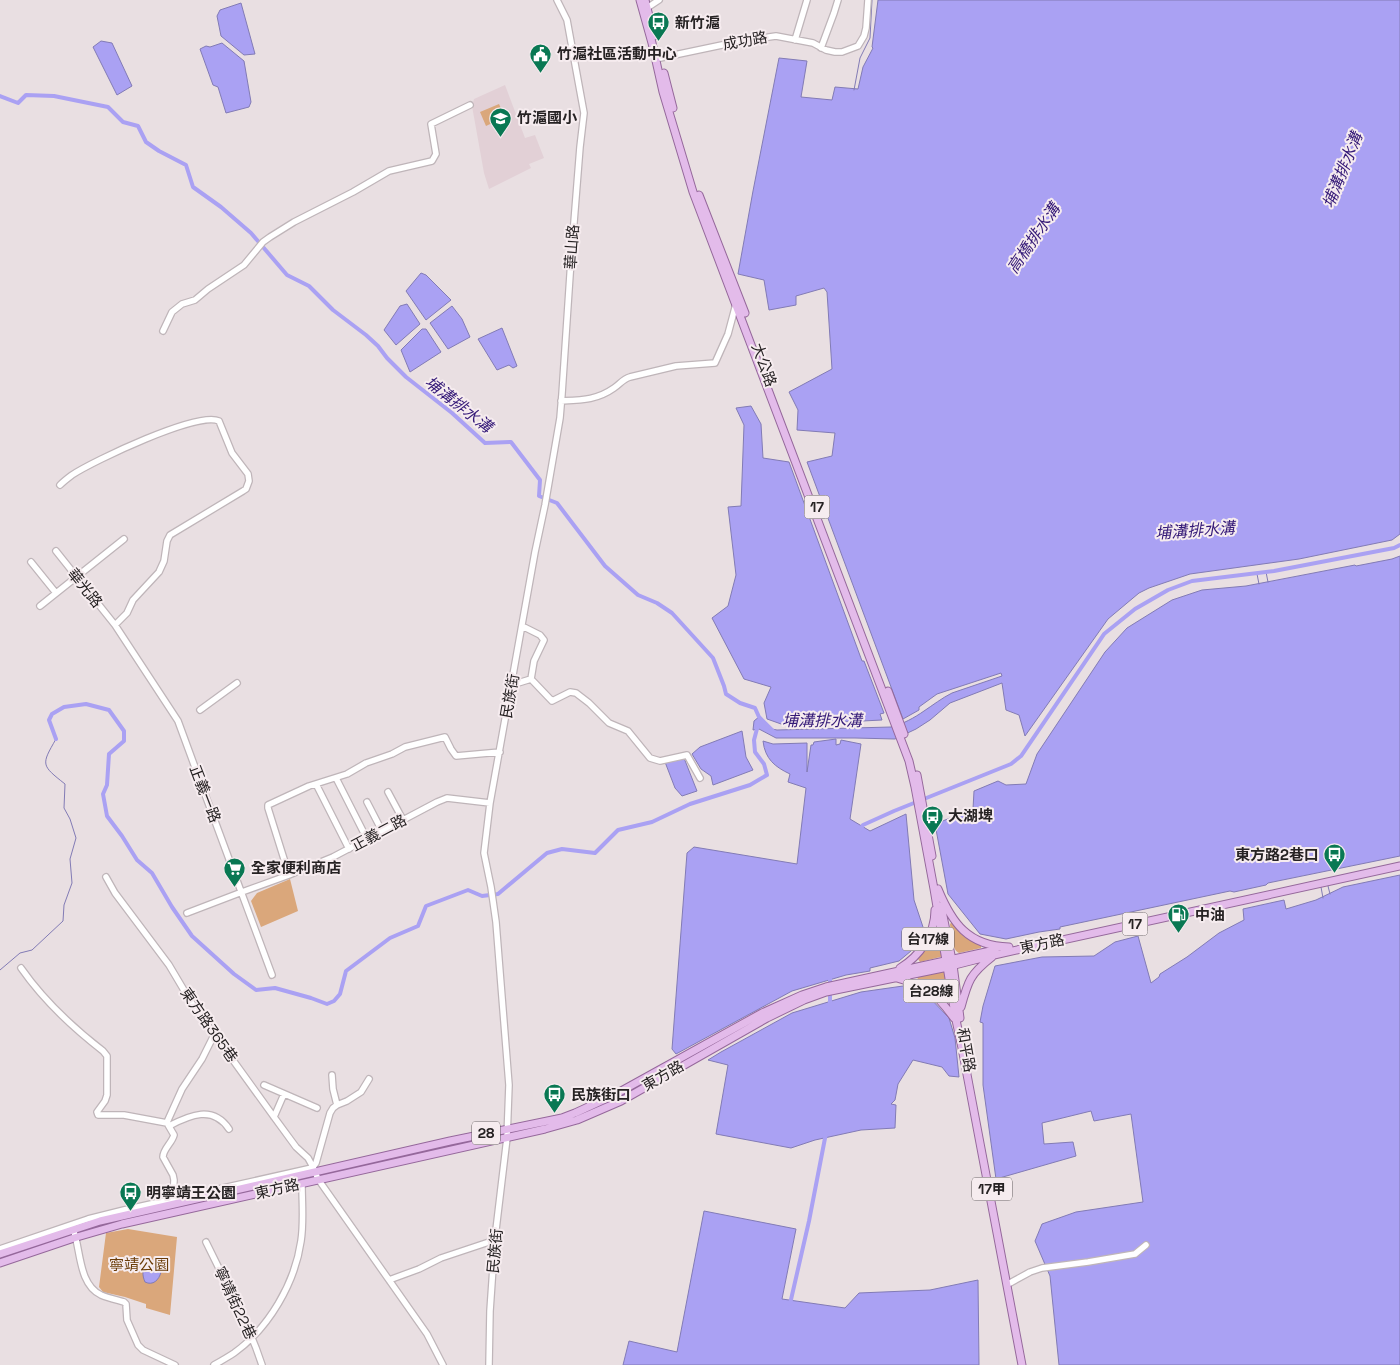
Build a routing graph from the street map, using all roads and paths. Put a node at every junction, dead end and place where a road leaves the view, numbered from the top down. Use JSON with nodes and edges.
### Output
{"nodes":[{"id":1,"x":557,"y":0,"type":"edge"},
{"id":2,"x":640,"y":0,"type":"edge"},
{"id":3,"x":659,"y":0,"type":"edge"},
{"id":4,"x":807,"y":0,"type":"edge"},
{"id":5,"x":838,"y":0,"type":"edge"},
{"id":6,"x":868,"y":0,"type":"edge"},
{"id":7,"x":645,"y":6,"type":"edge"},
{"id":8,"x":795,"y":40,"type":"junction"},
{"id":9,"x":821,"y":48,"type":"junction"},
{"id":10,"x":660,"y":58,"type":"junction"},
{"id":11,"x":470,"y":105,"type":"dead end"},
{"id":12,"x":733,"y":290,"type":"junction"},
{"id":13,"x":736,"y":304,"type":"junction"},
{"id":14,"x":163,"y":331,"type":"dead end"},
{"id":15,"x":561,"y":401,"type":"junction"},
{"id":16,"x":795,"y":454,"type":"junction"},
{"id":17,"x":60,"y":485,"type":"dead end"},
{"id":18,"x":545,"y":505,"type":"joint"},
{"id":19,"x":124,"y":539,"type":"dead end"},
{"id":20,"x":56,"y":551,"type":"dead end"},
{"id":21,"x":31,"y":562,"type":"dead end"},
{"id":22,"x":77,"y":577,"type":"junction"},
{"id":23,"x":56,"y":593,"type":"junction"},
{"id":24,"x":40,"y":606,"type":"dead end"},
{"id":25,"x":115,"y":625,"type":"junction"},
{"id":26,"x":522,"y":626,"type":"junction"},
{"id":27,"x":531,"y":679,"type":"junction"},
{"id":28,"x":512,"y":682,"type":"junction"},
{"id":29,"x":237,"y":683,"type":"dead end"},
{"id":30,"x":200,"y":710,"type":"dead end"},
{"id":31,"x":903,"y":737,"type":"joint"},
{"id":32,"x":500,"y":752,"type":"junction"},
{"id":33,"x":336,"y":778,"type":"junction"},
{"id":34,"x":700,"y":778,"type":"dead end"},
{"id":35,"x":316,"y":784,"type":"junction"},
{"id":36,"x":388,"y":792,"type":"dead end"},
{"id":37,"x":367,"y":802,"type":"dead end"},
{"id":38,"x":490,"y":804,"type":"junction"},
{"id":39,"x":403,"y":820,"type":"junction"},
{"id":40,"x":382,"y":831,"type":"junction"},
{"id":41,"x":367,"y":839,"type":"junction"},
{"id":42,"x":349,"y":848,"type":"junction"},
{"id":43,"x":1400,"y":862,"type":"edge"},
{"id":44,"x":1400,"y":866,"type":"edge"},
{"id":45,"x":289,"y":875,"type":"junction"},
{"id":46,"x":106,"y":876,"type":"dead end"},
{"id":47,"x":1322,"y":881,"type":"junction"},
{"id":48,"x":936,"y":889,"type":"junction"},
{"id":49,"x":242,"y":892,"type":"junction"},
{"id":50,"x":187,"y":913,"type":"dead end"},
{"id":51,"x":1009,"y":947,"type":"junction"},
{"id":52,"x":994,"y":955,"type":"junction"},
{"id":53,"x":949,"y":963,"type":"junction"},
{"id":54,"x":21,"y":968,"type":"dead end"},
{"id":55,"x":272,"y":975,"type":"dead end"},
{"id":56,"x":894,"y":975,"type":"junction"},
{"id":57,"x":959,"y":1013,"type":"junction"},
{"id":58,"x":956,"y":1020,"type":"junction"},
{"id":59,"x":215,"y":1033,"type":"junction"},
{"id":60,"x":332,"y":1075,"type":"dead end"},
{"id":61,"x":369,"y":1079,"type":"dead end"},
{"id":62,"x":264,"y":1086,"type":"dead end"},
{"id":63,"x":284,"y":1094,"type":"junction"},
{"id":64,"x":337,"y":1105,"type":"junction"},
{"id":65,"x":317,"y":1108,"type":"dead end"},
{"id":66,"x":274,"y":1117,"type":"junction"},
{"id":67,"x":168,"y":1124,"type":"junction"},
{"id":68,"x":229,"y":1129,"type":"dead end"},
{"id":69,"x":507,"y":1129,"type":"junction"},
{"id":70,"x":507,"y":1138,"type":"junction"},
{"id":71,"x":314,"y":1169,"type":"junction"},
{"id":72,"x":318,"y":1179,"type":"junction"},
{"id":73,"x":302,"y":1184,"type":"junction"},
{"id":74,"x":173,"y":1199,"type":"junction"},
{"id":75,"x":161,"y":1207,"type":"junction"},
{"id":76,"x":163,"y":1215,"type":"junction"},
{"id":77,"x":73,"y":1229,"type":"junction"},
{"id":78,"x":77,"y":1237,"type":"junction"},
{"id":79,"x":496,"y":1238,"type":"junction"},
{"id":80,"x":206,"y":1242,"type":"dead end"},
{"id":81,"x":1146,"y":1246,"type":"dead end"},
{"id":82,"x":0,"y":1249,"type":"edge"},
{"id":83,"x":0,"y":1254,"type":"edge"},
{"id":84,"x":0,"y":1263,"type":"edge"},
{"id":85,"x":389,"y":1280,"type":"junction"},
{"id":86,"x":1010,"y":1283,"type":"junction"},
{"id":87,"x":251,"y":1337,"type":"junction"},
{"id":88,"x":176,"y":1365,"type":"edge"},
{"id":89,"x":214,"y":1365,"type":"edge"},
{"id":90,"x":262,"y":1365,"type":"edge"},
{"id":91,"x":443,"y":1365,"type":"edge"},
{"id":92,"x":489,"y":1365,"type":"edge"},
{"id":93,"x":1024,"y":1365,"type":"edge"}],
"edges":[{"from":1,"to":15,"type":"street","name":"華山路"},
{"from":2,"to":7,"type":"main road","name":"大公路","number":"17"},
{"from":3,"to":7,"type":"street"},
{"from":4,"to":8,"type":"street"},
{"from":5,"to":9,"type":"street"},
{"from":6,"to":9,"type":"street","name":"成功路"},
{"from":7,"to":10,"type":"main road","name":"大公路","number":"17"},
{"from":7,"to":12,"type":"main road","name":"大公路","number":"17"},
{"from":8,"to":9,"type":"street","name":"成功路"},
{"from":8,"to":10,"type":"street","name":"成功路"},
{"from":10,"to":12,"type":"main road","name":"大公路","number":"17"},
{"from":11,"to":14,"type":"street"},
{"from":12,"to":13,"type":"main road","name":"大公路","number":"17"},
{"from":12,"to":16,"type":"main road","name":"大公路","number":"17"},
{"from":13,"to":15,"type":"street"},
{"from":13,"to":16,"type":"main road","name":"大公路","number":"17"},
{"from":15,"to":18,"type":"street","name":"華山路"},
{"from":16,"to":31,"type":"main road","name":"大公路","number":"17"},
{"from":17,"to":25,"type":"street"},
{"from":18,"to":26,"type":"street","name":"民族街"},
{"from":19,"to":22,"type":"street"},
{"from":20,"to":22,"type":"street","name":"華光路"},
{"from":21,"to":23,"type":"street"},
{"from":22,"to":23,"type":"street"},
{"from":22,"to":25,"type":"street","name":"華光路"},
{"from":23,"to":24,"type":"street"},
{"from":25,"to":49,"type":"street","name":"正義一路"},
{"from":26,"to":27,"type":"street"},
{"from":26,"to":28,"type":"street","name":"民族街"},
{"from":27,"to":28,"type":"street"},
{"from":27,"to":34,"type":"street"},
{"from":28,"to":32,"type":"street","name":"民族街"},
{"from":29,"to":30,"type":"street"},
{"from":31,"to":48,"type":"main road","name":"和平路","number":"17"},
{"from":32,"to":33,"type":"street"},
{"from":32,"to":38,"type":"street","name":"民族街"},
{"from":33,"to":35,"type":"street"},
{"from":33,"to":41,"type":"street"},
{"from":35,"to":42,"type":"street"},
{"from":35,"to":45,"type":"street"},
{"from":36,"to":39,"type":"street"},
{"from":37,"to":40,"type":"street"},
{"from":38,"to":39,"type":"street","name":"正義二路"},
{"from":38,"to":69,"type":"street","name":"民族街"},
{"from":39,"to":40,"type":"street","name":"正義二路"},
{"from":40,"to":41,"type":"street","name":"正義二路"},
{"from":41,"to":42,"type":"street","name":"正義二路"},
{"from":42,"to":45,"type":"street","name":"正義二路"},
{"from":43,"to":47,"type":"main road","number":"17"},
{"from":44,"to":47,"type":"main road","number":"17"},
{"from":45,"to":49,"type":"street","name":"正義二路"},
{"from":46,"to":59,"type":"street","name":"東方路365巷"},
{"from":47,"to":51,"type":"main road","name":"東方路","number":"17"},
{"from":47,"to":52,"type":"main road","name":"東方路","number":"17"},
{"from":48,"to":51,"type":"main road","number":"台17線"},
{"from":48,"to":53,"type":"main road","name":"和平路","number":"17"},
{"from":48,"to":56,"type":"main road","number":"台17線"},
{"from":49,"to":50,"type":"street","name":"正義二路"},
{"from":49,"to":55,"type":"street","name":"正義一路"},
{"from":51,"to":53,"type":"main road","name":"東方路","number":"17"},
{"from":52,"to":53,"type":"main road","name":"東方路","number":"17"},
{"from":52,"to":57,"type":"main road"},
{"from":53,"to":56,"type":"main road","name":"東方路","number":"28"},
{"from":53,"to":57,"type":"main road","name":"和平路","number":"17甲"},
{"from":53,"to":58,"type":"main road","name":"和平路","number":"17甲"},
{"from":54,"to":67,"type":"street"},
{"from":56,"to":58,"type":"main road","number":"台28線"},
{"from":56,"to":69,"type":"main road","name":"東方路","number":"28"},
{"from":56,"to":70,"type":"main road","name":"東方路","number":"28"},
{"from":57,"to":86,"type":"main road","name":"和平路","number":"17甲"},
{"from":58,"to":93,"type":"main road","name":"和平路","number":"17甲"},
{"from":59,"to":66,"type":"street","name":"東方路365巷"},
{"from":59,"to":67,"type":"street"},
{"from":60,"to":64,"type":"street"},
{"from":61,"to":64,"type":"street"},
{"from":62,"to":63,"type":"street"},
{"from":63,"to":65,"type":"street"},
{"from":63,"to":66,"type":"street"},
{"from":64,"to":71,"type":"street"},
{"from":66,"to":71,"type":"street","name":"東方路365巷"},
{"from":67,"to":68,"type":"street"},
{"from":67,"to":74,"type":"street"},
{"from":69,"to":70,"type":"street","name":"民族街"},
{"from":69,"to":71,"type":"main road","name":"東方路","number":"28"},
{"from":70,"to":72,"type":"main road","name":"東方路","number":"28"},
{"from":70,"to":79,"type":"street","name":"民族街"},
{"from":71,"to":72,"type":"street","name":"東方路365巷"},
{"from":71,"to":74,"type":"street"},
{"from":71,"to":75,"type":"main road","name":"東方路","number":"28"},
{"from":72,"to":73,"type":"main road","name":"東方路","number":"28"},
{"from":72,"to":85,"type":"street","name":"東方路365巷"},
{"from":73,"to":76,"type":"main road","name":"東方路","number":"28"},
{"from":73,"to":87,"type":"street"},
{"from":74,"to":82,"type":"street"},
{"from":75,"to":76,"type":"street"},
{"from":75,"to":77,"type":"main road","name":"東方路","number":"28"},
{"from":76,"to":78,"type":"main road","name":"東方路","number":"28"},
{"from":77,"to":78,"type":"street"},
{"from":77,"to":83,"type":"main road","name":"東方路","number":"28"},
{"from":78,"to":84,"type":"main road","name":"東方路","number":"28"},
{"from":78,"to":88,"type":"street"},
{"from":79,"to":85,"type":"street"},
{"from":79,"to":92,"type":"street","name":"民族街"},
{"from":80,"to":87,"type":"street","name":"寧靖街22巷"},
{"from":81,"to":86,"type":"street"},
{"from":85,"to":91,"type":"street","name":"東方路365巷"},
{"from":86,"to":93,"type":"main road","name":"和平路","number":"17甲"},
{"from":87,"to":89,"type":"street"},
{"from":87,"to":90,"type":"street","name":"寧靖街22巷"}]}
